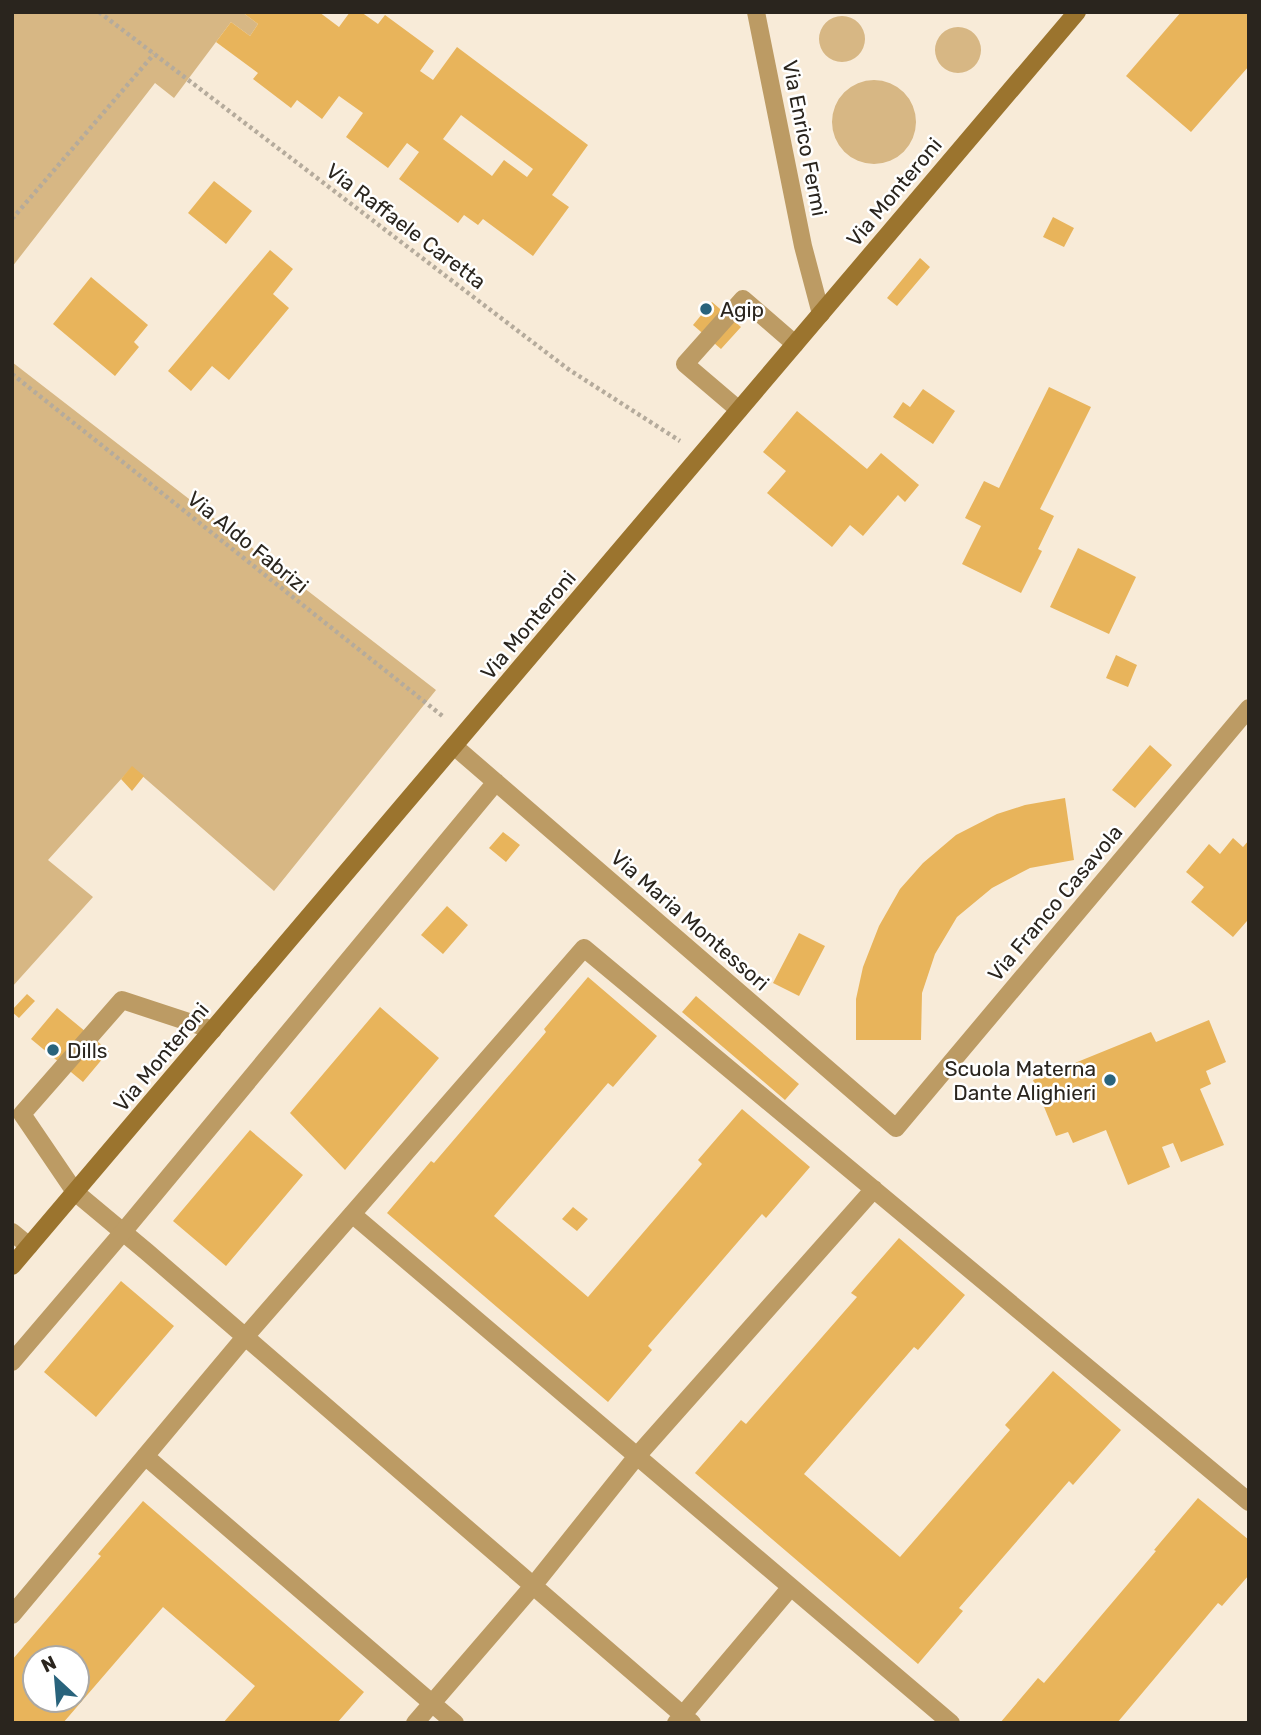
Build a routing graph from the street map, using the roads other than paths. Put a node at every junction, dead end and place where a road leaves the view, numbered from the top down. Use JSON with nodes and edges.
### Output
{"nodes":[{"id":1,"x":756,"y":12,"type":"edge"},
{"id":2,"x":1077,"y":12,"type":"edge"},
{"id":3,"x":821,"y":314,"type":"junction"},
{"id":4,"x":795,"y":344,"type":"junction"},
{"id":5,"x":739,"y":410,"type":"junction"},
{"id":6,"x":1249,"y":708,"type":"edge"},
{"id":7,"x":459,"y":740,"type":"junction"},
{"id":8,"x":496,"y":782,"type":"junction"},
{"id":9,"x":213,"y":1030,"type":"junction"},
{"id":10,"x":896,"y":1128,"type":"joint"},
{"id":11,"x":874,"y":1189,"type":"junction"},
{"id":12,"x":75,"y":1192,"type":"junction"},
{"id":13,"x":352,"y":1214,"type":"junction"},
{"id":14,"x":12,"y":1232,"type":"edge"},
{"id":15,"x":123,"y":1232,"type":"junction"},
{"id":16,"x":29,"y":1246,"type":"junction"},
{"id":17,"x":12,"y":1266,"type":"edge"},
{"id":18,"x":245,"y":1337,"type":"junction"},
{"id":19,"x":12,"y":1363,"type":"edge"},
{"id":20,"x":145,"y":1456,"type":"junction"},
{"id":21,"x":637,"y":1456,"type":"junction"},
{"id":22,"x":1249,"y":1502,"type":"edge"},
{"id":23,"x":533,"y":1586,"type":"junction"},
{"id":24,"x":791,"y":1587,"type":"junction"},
{"id":25,"x":12,"y":1615,"type":"edge"},
{"id":26,"x":432,"y":1702,"type":"junction"},
{"id":27,"x":683,"y":1720,"type":"edge"},
{"id":28,"x":943,"y":1720,"type":"edge"},
{"id":29,"x":415,"y":1723,"type":"edge"},
{"id":30,"x":455,"y":1723,"type":"edge"}],
"edges":[{"from":1,"to":3,"type":"street","name":"Via Enrico Fermi"},
{"from":2,"to":3,"type":"main road","name":"Via Monteroni"},
{"from":3,"to":4,"type":"main road","name":"Via Monteroni"},
{"from":4,"to":5,"type":"main road","name":"Via Monteroni"},
{"from":4,"to":5,"type":"street"},
{"from":5,"to":7,"type":"main road","name":"Via Monteroni"},
{"from":6,"to":10,"type":"street","name":"Via Franco Casavola"},
{"from":7,"to":8,"type":"street","name":"Via Maria Montessori"},
{"from":7,"to":9,"type":"main road","name":"Via Monteroni"},
{"from":8,"to":10,"type":"street","name":"Via Maria Montessori"},
{"from":8,"to":15,"type":"street"},
{"from":9,"to":12,"type":"main road","name":"Via Monteroni"},
{"from":9,"to":12,"type":"street"},
{"from":11,"to":13,"type":"street"},
{"from":11,"to":21,"type":"street"},
{"from":11,"to":22,"type":"street"},
{"from":12,"to":15,"type":"street"},
{"from":12,"to":16,"type":"main road","name":"Via Monteroni"},
{"from":13,"to":18,"type":"street"},
{"from":13,"to":21,"type":"street"},
{"from":14,"to":16,"type":"street"},
{"from":15,"to":18,"type":"street"},
{"from":15,"to":19,"type":"street"},
{"from":16,"to":17,"type":"main road","name":"Via Monteroni"},
{"from":18,"to":20,"type":"street"},
{"from":18,"to":23,"type":"street"},
{"from":20,"to":25,"type":"street"},
{"from":20,"to":26,"type":"street"},
{"from":21,"to":23,"type":"street"},
{"from":21,"to":24,"type":"street"},
{"from":23,"to":26,"type":"street"},
{"from":23,"to":27,"type":"street"},
{"from":24,"to":27,"type":"street"},
{"from":24,"to":28,"type":"street"},
{"from":26,"to":29,"type":"street"},
{"from":26,"to":30,"type":"street"}]}
